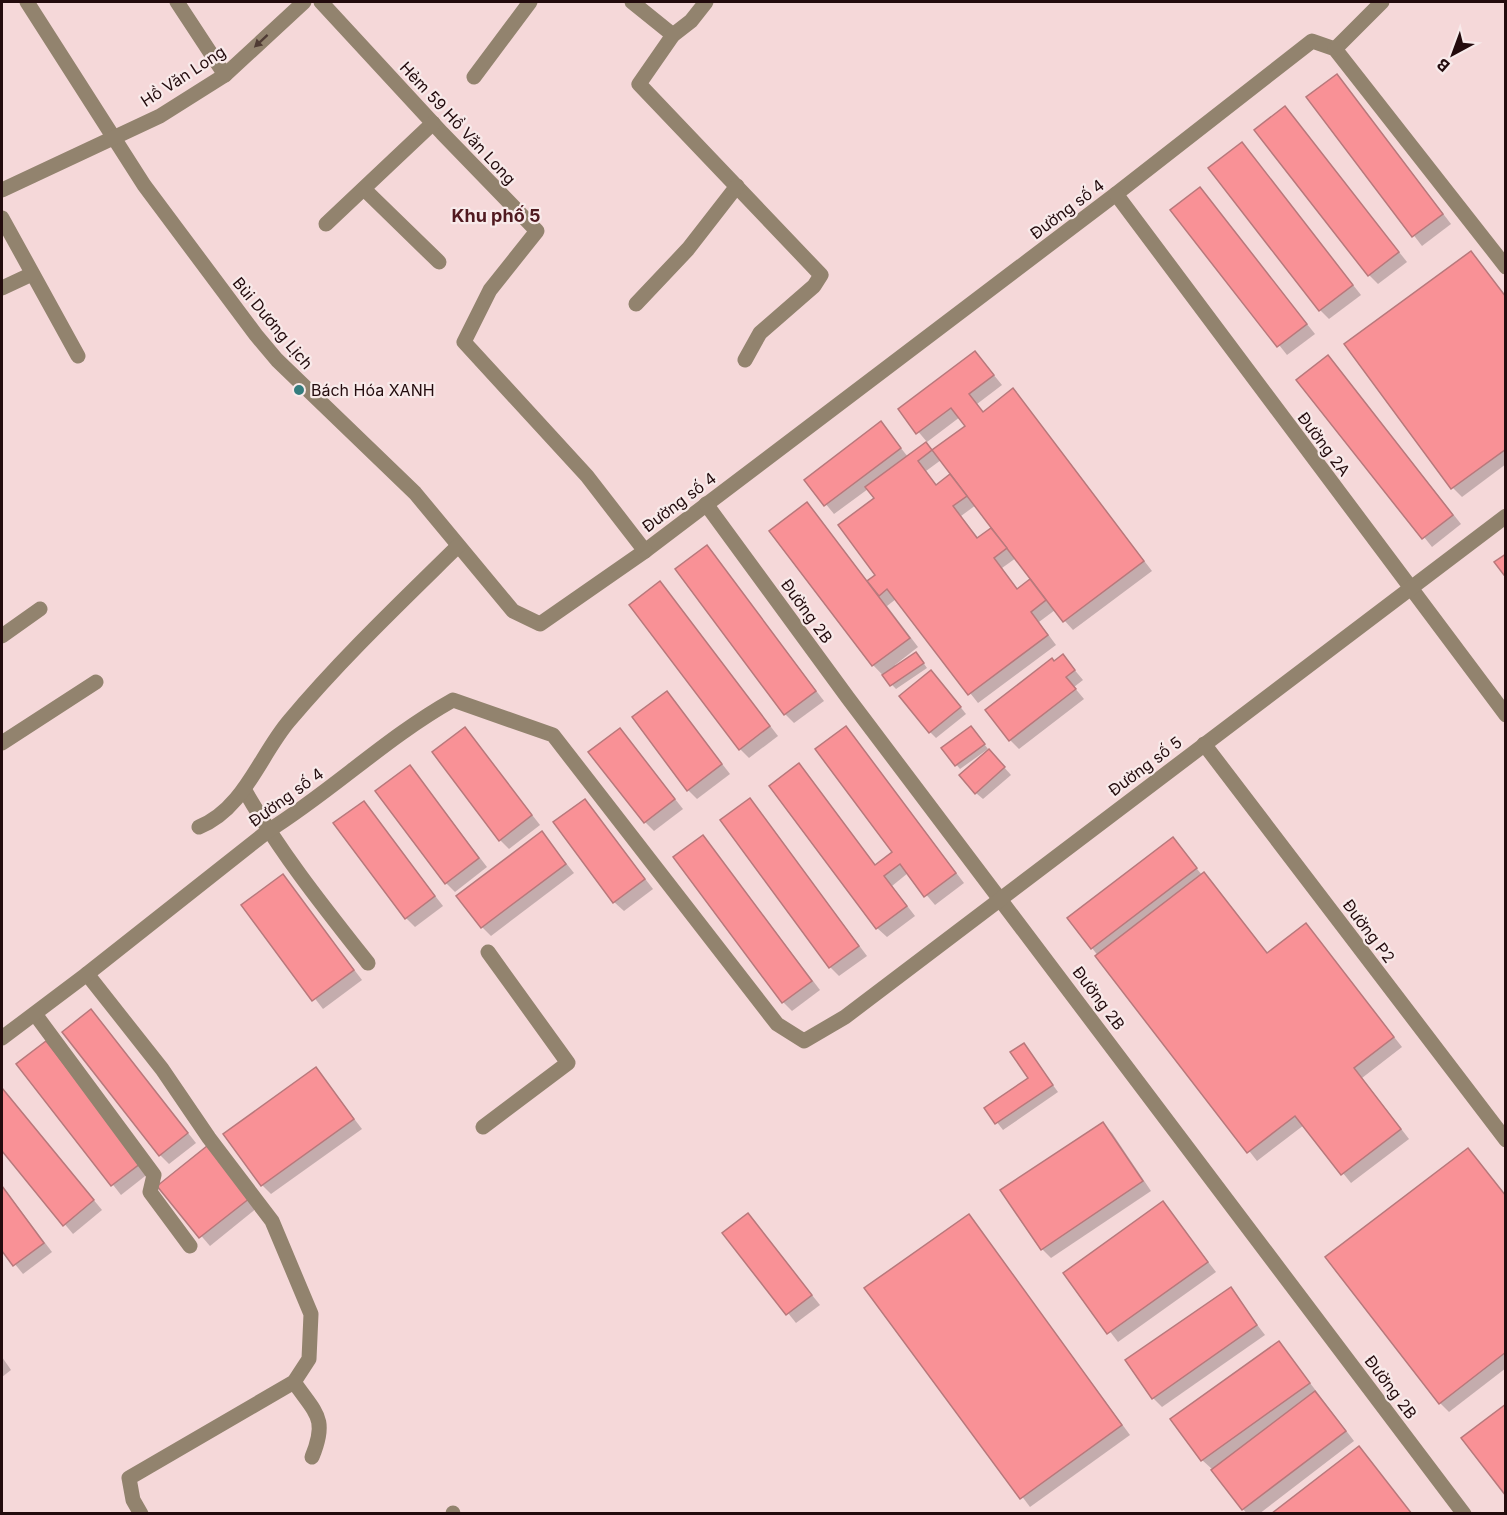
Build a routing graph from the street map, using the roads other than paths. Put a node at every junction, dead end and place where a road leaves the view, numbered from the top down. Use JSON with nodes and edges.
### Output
{"nodes":[{"id":1,"x":27,"y":2,"type":"edge"},
{"id":2,"x":177,"y":2,"type":"edge"},
{"id":3,"x":304,"y":2,"type":"edge"},
{"id":4,"x":321,"y":2,"type":"edge"},
{"id":5,"x":530,"y":2,"type":"edge"},
{"id":6,"x":632,"y":2,"type":"edge"},
{"id":7,"x":706,"y":2,"type":"edge"},
{"id":8,"x":1382,"y":2,"type":"edge"},
{"id":9,"x":673,"y":35,"type":"junction"},
{"id":10,"x":1335,"y":49,"type":"junction"},
{"id":11,"x":225,"y":75,"type":"junction"},
{"id":12,"x":474,"y":77,"type":"dead end"},
{"id":13,"x":433,"y":123,"type":"junction"},
{"id":14,"x":112,"y":136,"type":"junction"},
{"id":15,"x":737,"y":186,"type":"junction"},
{"id":16,"x":364,"y":189,"type":"junction"},
{"id":17,"x":2,"y":190,"type":"edge"},
{"id":18,"x":1116,"y":194,"type":"junction"},
{"id":19,"x":2,"y":218,"type":"edge"},
{"id":20,"x":326,"y":224,"type":"dead end"},
{"id":21,"x":439,"y":262,"type":"dead end"},
{"id":22,"x":1506,"y":267,"type":"edge"},
{"id":23,"x":32,"y":274,"type":"junction"},
{"id":24,"x":2,"y":288,"type":"edge"},
{"id":25,"x":636,"y":304,"type":"dead end"},
{"id":26,"x":78,"y":356,"type":"dead end"},
{"id":27,"x":745,"y":360,"type":"dead end"},
{"id":28,"x":706,"y":504,"type":"junction"},
{"id":29,"x":1506,"y":516,"type":"edge"},
{"id":30,"x":458,"y":546,"type":"junction"},
{"id":31,"x":645,"y":551,"type":"junction"},
{"id":32,"x":601,"y":584,"type":"joint"},
{"id":33,"x":1410,"y":589,"type":"junction"},
{"id":34,"x":40,"y":609,"type":"dead end"},
{"id":35,"x":2,"y":636,"type":"edge"},
{"id":36,"x":96,"y":682,"type":"dead end"},
{"id":37,"x":1506,"y":714,"type":"edge"},
{"id":38,"x":2,"y":743,"type":"edge"},
{"id":39,"x":1204,"y":744,"type":"junction"},
{"id":40,"x":244,"y":789,"type":"junction"},
{"id":41,"x":199,"y":827,"type":"dead end"},
{"id":42,"x":268,"y":831,"type":"junction"},
{"id":43,"x":1000,"y":897,"type":"junction"},
{"id":44,"x":488,"y":952,"type":"dead end"},
{"id":45,"x":368,"y":963,"type":"dead end"},
{"id":46,"x":87,"y":974,"type":"junction"},
{"id":47,"x":34,"y":1014,"type":"junction"},
{"id":48,"x":2,"y":1038,"type":"edge"},
{"id":49,"x":804,"y":1041,"type":"joint"},
{"id":50,"x":483,"y":1127,"type":"dead end"},
{"id":51,"x":1506,"y":1140,"type":"edge"},
{"id":52,"x":190,"y":1246,"type":"dead end"},
{"id":53,"x":294,"y":1382,"type":"junction"},
{"id":54,"x":312,"y":1457,"type":"dead end"},
{"id":55,"x":141,"y":1514,"type":"edge"},
{"id":56,"x":1464,"y":1514,"type":"edge"}],
"edges":[{"from":1,"to":14,"type":"street","name":"Bùi Dương Lịch"},
{"from":2,"to":11,"type":"street"},
{"from":3,"to":11,"type":"street","name":"Hồ Văn Long","one_way":true},
{"from":4,"to":13,"type":"street","name":"Hẻm 59 Hồ Văn Long"},
{"from":5,"to":12,"type":"street"},
{"from":6,"to":9,"type":"street"},
{"from":7,"to":9,"type":"street"},
{"from":8,"to":10,"type":"street"},
{"from":9,"to":15,"type":"street"},
{"from":10,"to":18,"type":"street","name":"Đường số 4"},
{"from":10,"to":22,"type":"street"},
{"from":11,"to":14,"type":"street","name":"Hồ Văn Long"},
{"from":13,"to":16,"type":"street"},
{"from":13,"to":31,"type":"street","name":"Hẻm 59 Hồ Văn Long"},
{"from":14,"to":17,"type":"street","name":"Hồ Văn Long"},
{"from":14,"to":30,"type":"street","name":"Bùi Dương Lịch"},
{"from":15,"to":25,"type":"street"},
{"from":15,"to":27,"type":"street"},
{"from":16,"to":20,"type":"street"},
{"from":16,"to":21,"type":"street"},
{"from":18,"to":28,"type":"street","name":"Đường số 4"},
{"from":18,"to":33,"type":"street","name":"Đường 2A"},
{"from":19,"to":23,"type":"street"},
{"from":23,"to":24,"type":"street"},
{"from":23,"to":26,"type":"street"},
{"from":28,"to":31,"type":"street","name":"Đường số 4"},
{"from":28,"to":43,"type":"street","name":"Đường 2B"},
{"from":29,"to":33,"type":"street","name":"Đường số 5"},
{"from":30,"to":32,"type":"street","name":"Bùi Dương Lịch"},
{"from":30,"to":40,"type":"street"},
{"from":31,"to":32,"type":"street","name":"Đường số 4"},
{"from":33,"to":37,"type":"street","name":"Đường 2A"},
{"from":33,"to":39,"type":"street","name":"Đường số 5"},
{"from":34,"to":35,"type":"street"},
{"from":36,"to":38,"type":"street"},
{"from":39,"to":43,"type":"street","name":"Đường số 5"},
{"from":39,"to":51,"type":"street","name":"Đường P2"},
{"from":40,"to":41,"type":"street"},
{"from":40,"to":42,"type":"street"},
{"from":42,"to":45,"type":"street"},
{"from":42,"to":46,"type":"street","name":"Đường số 4"},
{"from":42,"to":49,"type":"street","name":"Đường số 4"},
{"from":43,"to":49,"type":"street","name":"Đường số 5"},
{"from":43,"to":56,"type":"street","name":"Đường 2B"},
{"from":44,"to":50,"type":"street"},
{"from":46,"to":47,"type":"street","name":"Đường số 4"},
{"from":46,"to":53,"type":"street"},
{"from":47,"to":48,"type":"street","name":"Đường số 4"},
{"from":47,"to":52,"type":"street"},
{"from":53,"to":54,"type":"street"},
{"from":53,"to":55,"type":"street"}]}
